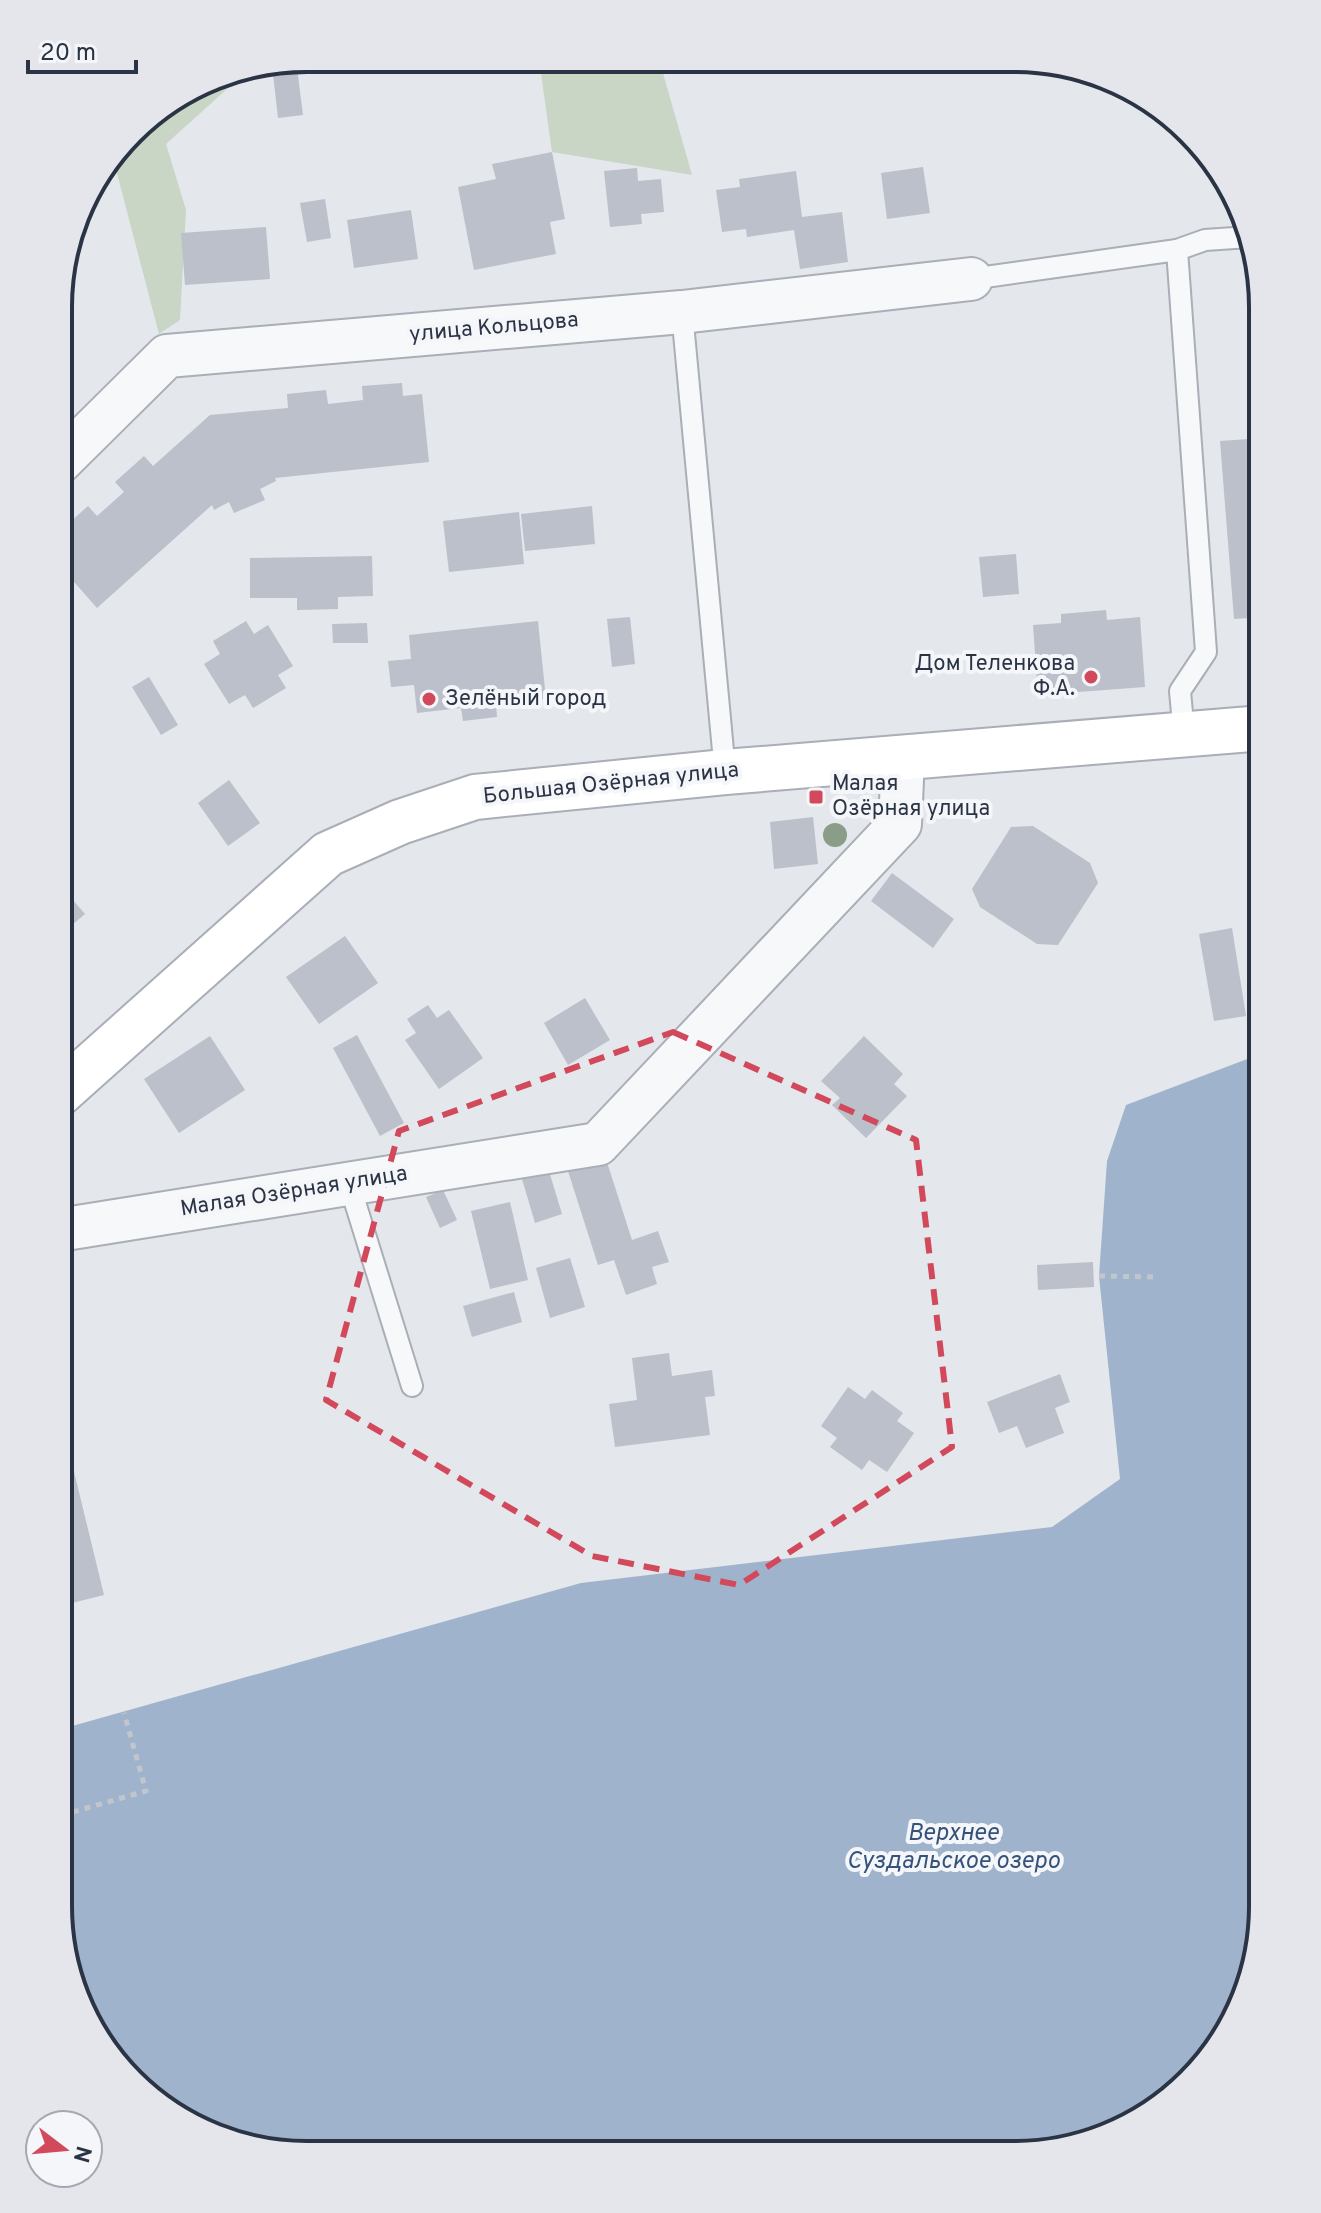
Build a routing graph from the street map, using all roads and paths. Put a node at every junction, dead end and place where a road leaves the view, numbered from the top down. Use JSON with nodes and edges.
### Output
{"nodes":[{"id":1,"x":1238,"y":238,"type":"edge"},
{"id":2,"x":1177,"y":250,"type":"junction"},
{"id":3,"x":971,"y":279,"type":"joint"},
{"id":4,"x":682,"y":312,"type":"junction"},
{"id":5,"x":72,"y":450,"type":"edge"},
{"id":6,"x":1249,"y":729,"type":"edge"},
{"id":7,"x":1184,"y":735,"type":"junction"},
{"id":8,"x":903,"y":758,"type":"junction"},
{"id":9,"x":725,"y":772,"type":"junction"},
{"id":10,"x":72,"y":1082,"type":"edge"},
{"id":11,"x":349,"y":1183,"type":"junction"},
{"id":12,"x":72,"y":1228,"type":"edge"},
{"id":13,"x":1099,"y":1276,"type":"dead end"},
{"id":14,"x":1159,"y":1277,"type":"dead end"},
{"id":15,"x":412,"y":1386,"type":"dead end"},
{"id":16,"x":124,"y":1713,"type":"dead end"},
{"id":17,"x":73,"y":1812,"type":"dead end"}],
"edges":[{"from":1,"to":2,"type":"lane"},
{"from":2,"to":3,"type":"lane"},
{"from":2,"to":7,"type":"lane"},
{"from":3,"to":4,"type":"street","name":"улица Кольцова"},
{"from":4,"to":5,"type":"street","name":"улица Кольцова"},
{"from":4,"to":9,"type":"lane"},
{"from":6,"to":7,"type":"street","name":"Большая Озёрная улица"},
{"from":7,"to":8,"type":"street","name":"Большая Озёрная улица"},
{"from":8,"to":9,"type":"street","name":"Большая Озёрная улица"},
{"from":8,"to":11,"type":"street","name":"Малая Озёрная улица"},
{"from":9,"to":10,"type":"street","name":"Большая Озёрная улица"},
{"from":11,"to":12,"type":"street","name":"Малая Озёрная улица"},
{"from":11,"to":15,"type":"lane"},
{"from":13,"to":14,"type":"path"},
{"from":16,"to":17,"type":"path"}]}
